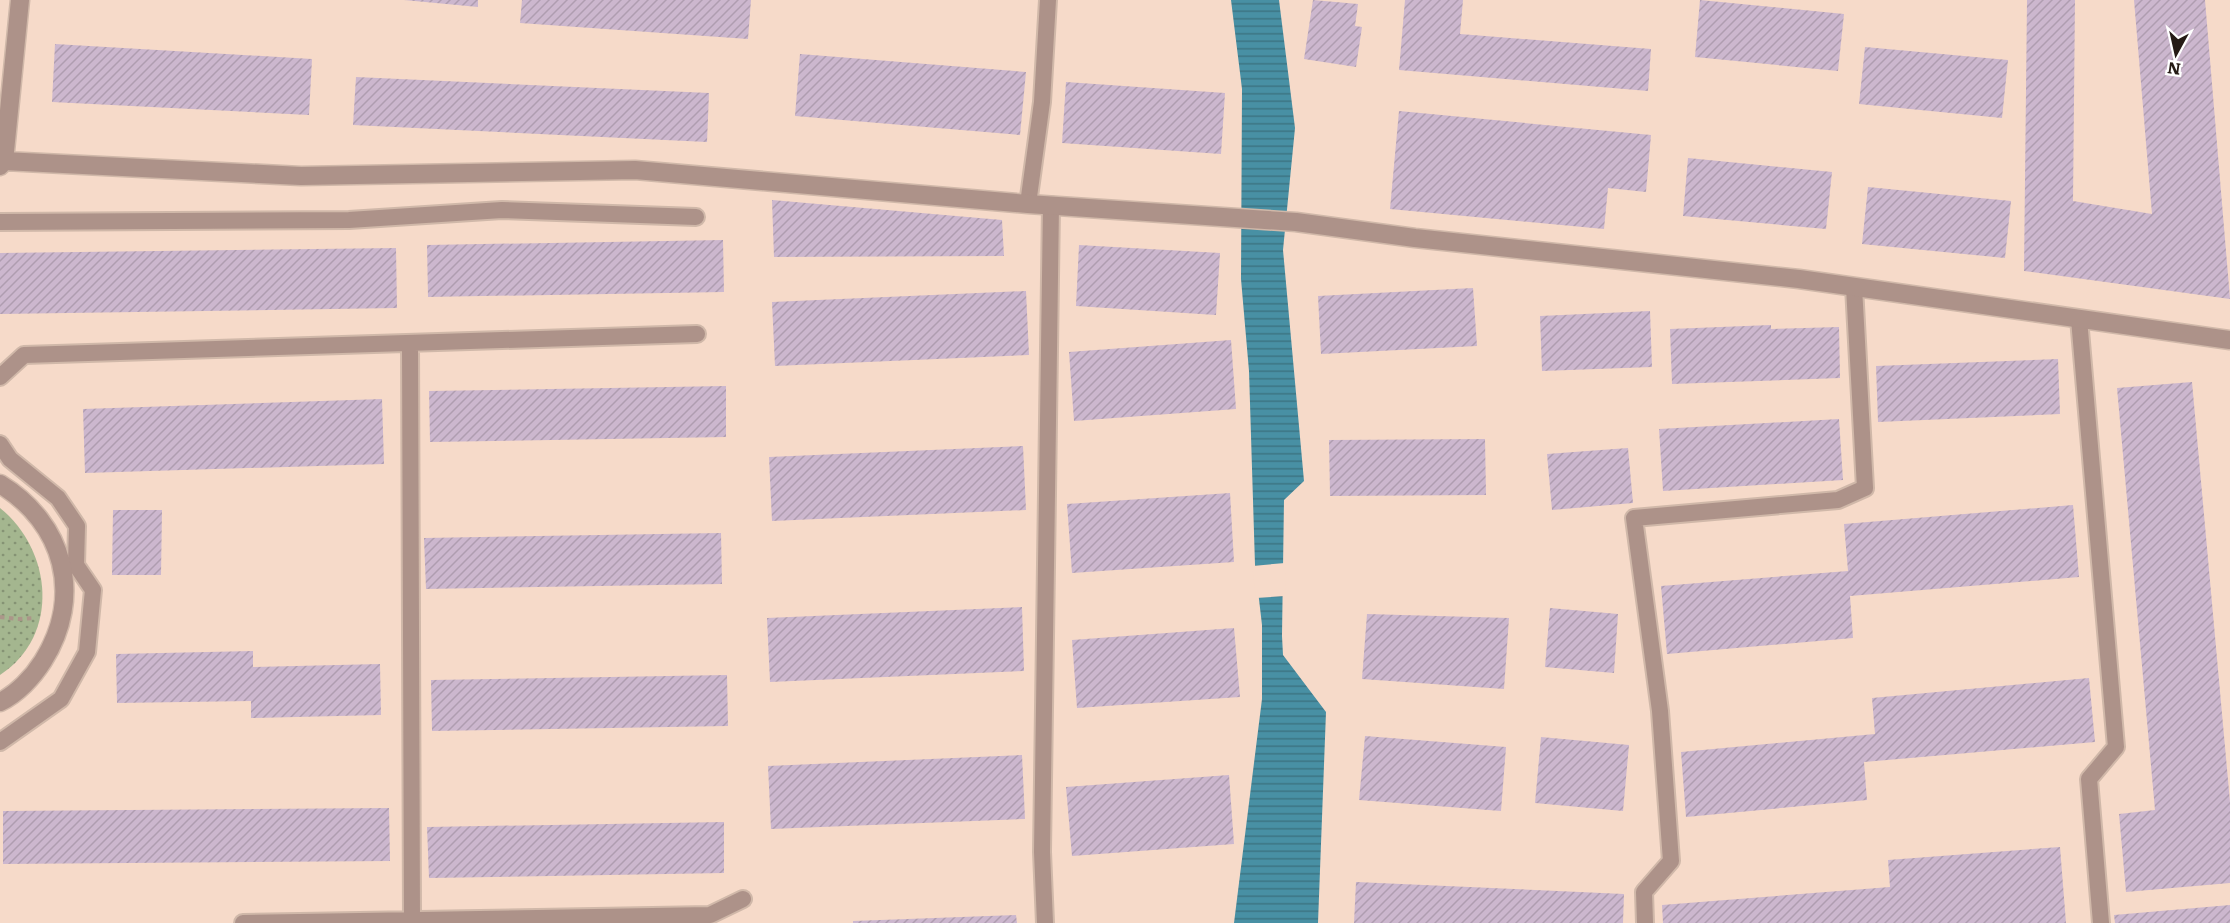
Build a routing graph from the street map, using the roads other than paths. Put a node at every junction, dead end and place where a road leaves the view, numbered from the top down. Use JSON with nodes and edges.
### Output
{"nodes":[{"id":1,"x":20,"y":0,"type":"edge"},
{"id":2,"x":1048,"y":0,"type":"edge"},
{"id":3,"x":2,"y":163,"type":"edge"},
{"id":4,"x":1028,"y":204,"type":"junction"},
{"id":5,"x":1051,"y":205,"type":"junction"},
{"id":6,"x":696,"y":217,"type":"dead end"},
{"id":7,"x":0,"y":222,"type":"edge"},
{"id":8,"x":1854,"y":287,"type":"junction"},
{"id":9,"x":2079,"y":319,"type":"junction"},
{"id":10,"x":697,"y":334,"type":"dead end"},
{"id":11,"x":2230,"y":340,"type":"edge"},
{"id":12,"x":410,"y":344,"type":"junction"},
{"id":13,"x":0,"y":377,"type":"edge"},
{"id":14,"x":0,"y":444,"type":"edge"},
{"id":15,"x":0,"y":483,"type":"edge"},
{"id":16,"x":69,"y":565,"type":"junction"},
{"id":17,"x":0,"y":702,"type":"edge"},
{"id":18,"x":0,"y":742,"type":"edge"},
{"id":19,"x":743,"y":898,"type":"dead end"},
{"id":20,"x":412,"y":920,"type":"junction"},
{"id":21,"x":243,"y":923,"type":"edge"},
{"id":22,"x":1045,"y":923,"type":"edge"},
{"id":23,"x":1645,"y":923,"type":"edge"},
{"id":24,"x":2101,"y":923,"type":"edge"}],
"edges":[{"from":1,"to":3,"type":"street"},
{"from":2,"to":4,"type":"lane"},
{"from":3,"to":4,"type":"street"},
{"from":4,"to":5,"type":"street"},
{"from":5,"to":8,"type":"street"},
{"from":5,"to":22,"type":"lane"},
{"from":6,"to":7,"type":"lane"},
{"from":8,"to":9,"type":"street"},
{"from":8,"to":23,"type":"lane"},
{"from":9,"to":11,"type":"street"},
{"from":9,"to":24,"type":"lane"},
{"from":10,"to":12,"type":"lane"},
{"from":12,"to":13,"type":"lane"},
{"from":12,"to":20,"type":"lane"},
{"from":14,"to":16,"type":"lane"},
{"from":15,"to":16,"type":"street"},
{"from":16,"to":17,"type":"street"},
{"from":16,"to":18,"type":"lane"},
{"from":19,"to":20,"type":"lane"},
{"from":20,"to":21,"type":"lane"}]}
